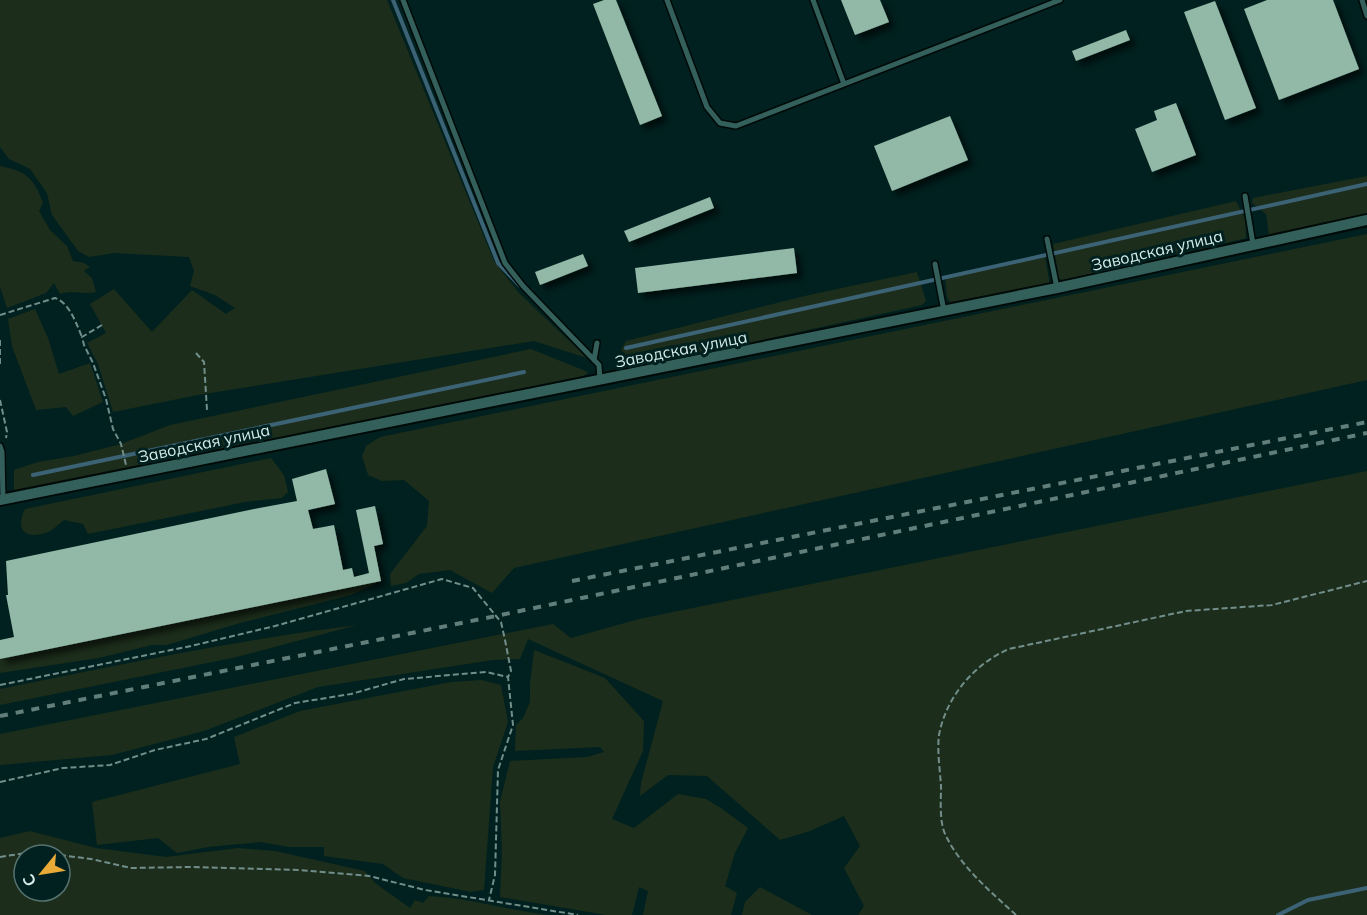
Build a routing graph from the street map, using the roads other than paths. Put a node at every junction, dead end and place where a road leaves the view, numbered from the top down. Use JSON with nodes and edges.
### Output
{"nodes":[{"id":1,"x":404,"y":0,"type":"edge"},
{"id":2,"x":666,"y":0,"type":"edge"},
{"id":3,"x":813,"y":0,"type":"edge"},
{"id":4,"x":1060,"y":0,"type":"edge"},
{"id":5,"x":1362,"y":0,"type":"edge"},
{"id":6,"x":1367,"y":16,"type":"edge"},
{"id":7,"x":844,"y":84,"type":"junction"},
{"id":8,"x":1245,"y":196,"type":"dead end"},
{"id":9,"x":1367,"y":220,"type":"edge"},
{"id":10,"x":1047,"y":239,"type":"dead end"},
{"id":11,"x":1253,"y":244,"type":"junction"},
{"id":12,"x":935,"y":264,"type":"dead end"},
{"id":13,"x":1057,"y":288,"type":"junction"},
{"id":14,"x":944,"y":310,"type":"junction"},
{"id":15,"x":597,"y":343,"type":"dead end"},
{"id":16,"x":594,"y":360,"type":"junction"},
{"id":17,"x":600,"y":380,"type":"junction"},
{"id":18,"x":1,"y":449,"type":"edge"},
{"id":19,"x":2,"y":500,"type":"edge"}],
"edges":[{"from":1,"to":16,"type":"lane"},
{"from":2,"to":7,"type":"lane"},
{"from":3,"to":7,"type":"lane"},
{"from":4,"to":7,"type":"lane"},
{"from":5,"to":6,"type":"lane"},
{"from":8,"to":11,"type":"lane"},
{"from":9,"to":11,"type":"street","name":"Заводская улица"},
{"from":10,"to":13,"type":"lane"},
{"from":11,"to":13,"type":"street","name":"Заводская улица"},
{"from":12,"to":14,"type":"lane"},
{"from":13,"to":14,"type":"street","name":"Заводская улица"},
{"from":14,"to":17,"type":"street","name":"Заводская улица"},
{"from":15,"to":16,"type":"lane"},
{"from":16,"to":17,"type":"lane"},
{"from":17,"to":19,"type":"street","name":"Заводская улица"},
{"from":18,"to":19,"type":"lane"}]}
